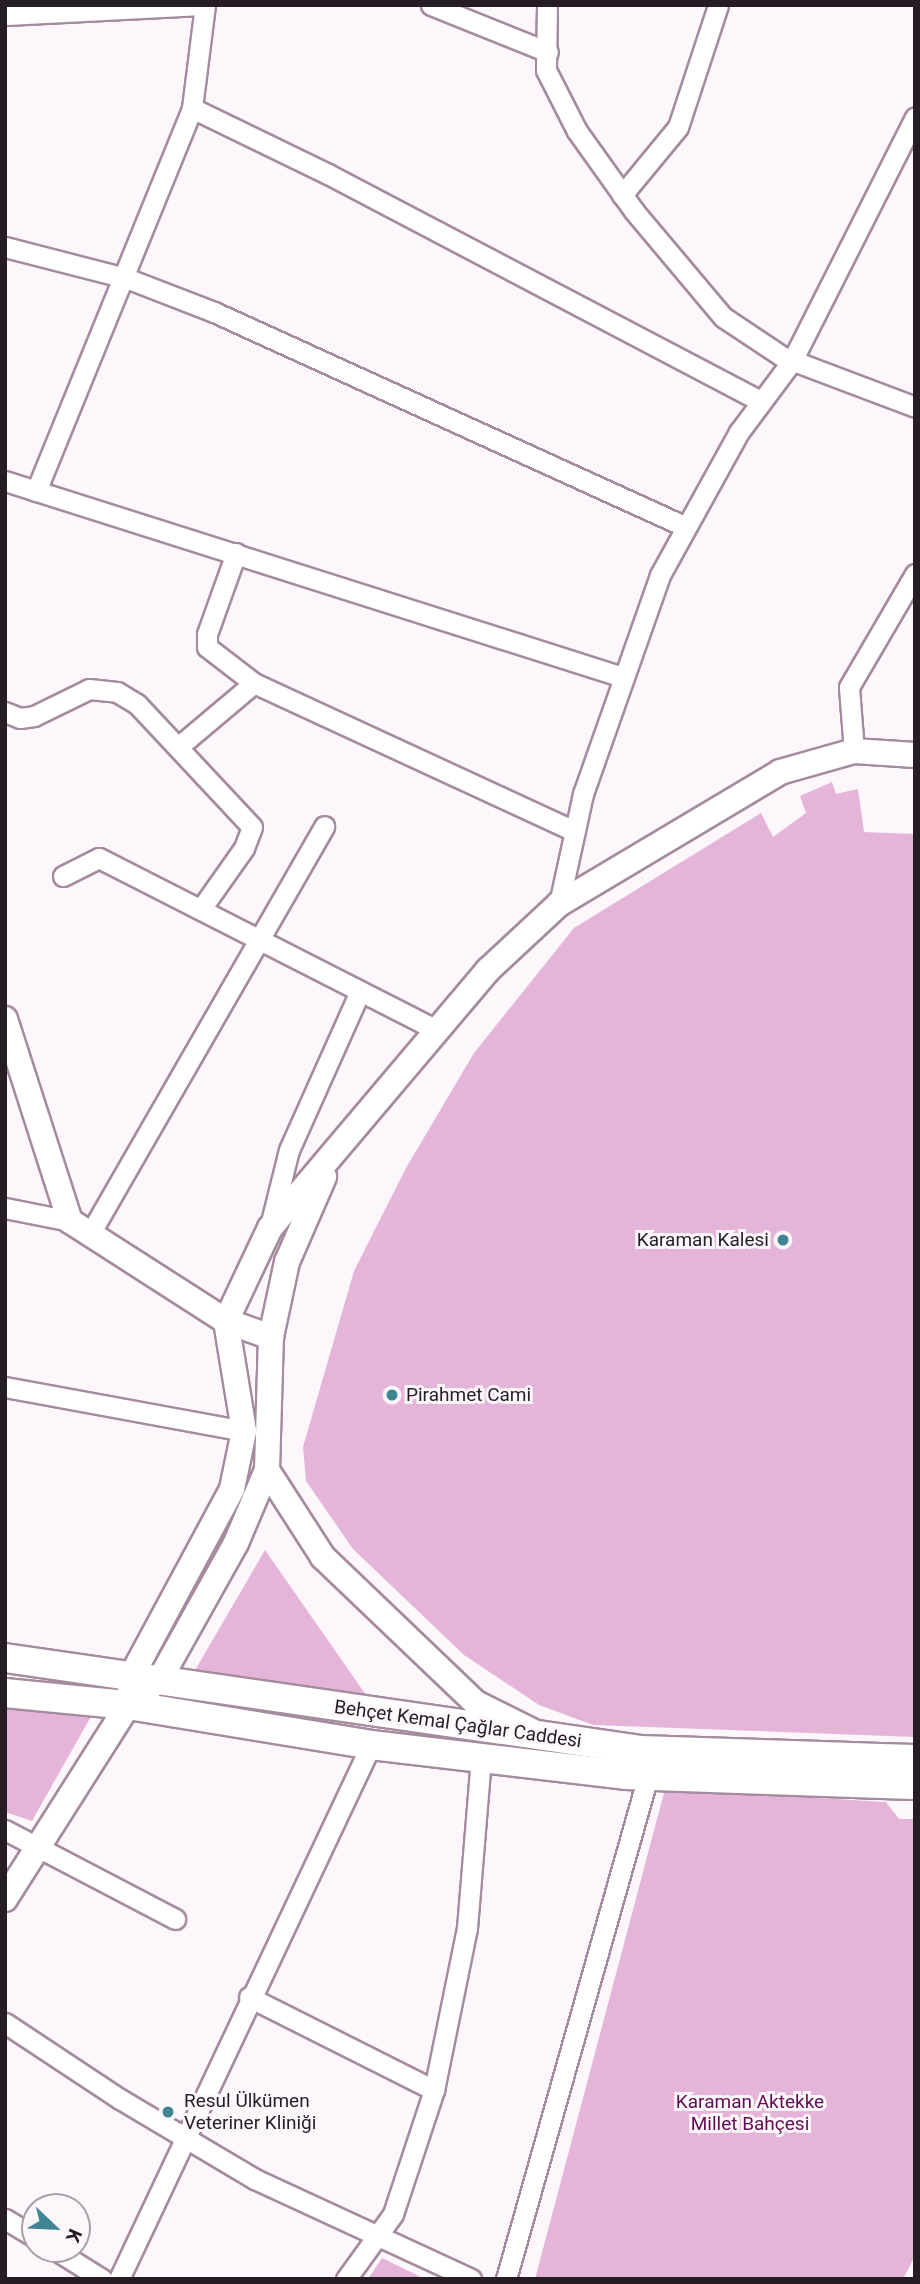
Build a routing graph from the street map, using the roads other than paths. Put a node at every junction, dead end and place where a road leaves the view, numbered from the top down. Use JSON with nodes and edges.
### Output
{"nodes":[{"id":1,"x":204,"y":5,"type":"edge"},
{"id":2,"x":431,"y":5,"type":"edge"},
{"id":3,"x":547,"y":5,"type":"edge"},
{"id":4,"x":718,"y":5,"type":"edge"},
{"id":5,"x":5,"y":15,"type":"edge"},
{"id":6,"x":548,"y":52,"type":"junction"},
{"id":7,"x":192,"y":108,"type":"junction"},
{"id":8,"x":915,"y":117,"type":"edge"},
{"id":9,"x":622,"y":195,"type":"junction"},
{"id":10,"x":5,"y":247,"type":"edge"},
{"id":11,"x":126,"y":278,"type":"junction"},
{"id":12,"x":793,"y":360,"type":"junction"},
{"id":13,"x":761,"y":401,"type":"junction"},
{"id":14,"x":915,"y":407,"type":"edge"},
{"id":15,"x":5,"y":481,"type":"edge"},
{"id":16,"x":36,"y":491,"type":"junction"},
{"id":17,"x":684,"y":526,"type":"junction"},
{"id":18,"x":236,"y":553,"type":"junction"},
{"id":19,"x":915,"y":574,"type":"edge"},
{"id":20,"x":623,"y":677,"type":"junction"},
{"id":21,"x":254,"y":683,"type":"junction"},
{"id":22,"x":5,"y":712,"type":"edge"},
{"id":23,"x":178,"y":747,"type":"junction"},
{"id":24,"x":853,"y":751,"type":"junction"},
{"id":25,"x":915,"y":755,"type":"edge"},
{"id":26,"x":324,"y":826,"type":"dead end"},
{"id":27,"x":575,"y":831,"type":"junction"},
{"id":28,"x":64,"y":876,"type":"dead end"},
{"id":29,"x":559,"y":904,"type":"junction"},
{"id":30,"x":201,"y":909,"type":"junction"},
{"id":31,"x":259,"y":939,"type":"junction"},
{"id":32,"x":360,"y":991,"type":"junction"},
{"id":33,"x":5,"y":1019,"type":"edge"},
{"id":34,"x":437,"y":1030,"type":"junction"},
{"id":35,"x":337,"y":1149,"type":"junction"},
{"id":36,"x":5,"y":1208,"type":"edge"},
{"id":37,"x":81,"y":1226,"type":"junction"},
{"id":38,"x":268,"y":1234,"type":"junction"},
{"id":39,"x":226,"y":1321,"type":"junction"},
{"id":40,"x":271,"y":1337,"type":"junction"},
{"id":41,"x":5,"y":1387,"type":"edge"},
{"id":42,"x":244,"y":1432,"type":"junction"},
{"id":43,"x":267,"y":1470,"type":"junction"},
{"id":44,"x":5,"y":1658,"type":"edge"},
{"id":45,"x":132,"y":1675,"type":"junction"},
{"id":46,"x":160,"y":1679,"type":"junction"},
{"id":47,"x":5,"y":1693,"type":"edge"},
{"id":48,"x":128,"y":1705,"type":"junction"},
{"id":49,"x":542,"y":1736,"type":"junction"},
{"id":50,"x":371,"y":1745,"type":"junction"},
{"id":51,"x":481,"y":1758,"type":"junction"},
{"id":52,"x":915,"y":1759,"type":"edge"},
{"id":53,"x":648,"y":1776,"type":"junction"},
{"id":54,"x":915,"y":1785,"type":"edge"},
{"id":55,"x":5,"y":1830,"type":"edge"},
{"id":56,"x":40,"y":1844,"type":"junction"},
{"id":57,"x":5,"y":1899,"type":"edge"},
{"id":58,"x":175,"y":1919,"type":"dead end"},
{"id":59,"x":249,"y":1997,"type":"junction"},
{"id":60,"x":5,"y":2023,"type":"edge"},
{"id":61,"x":434,"y":2090,"type":"junction"},
{"id":62,"x":187,"y":2138,"type":"junction"},
{"id":63,"x":5,"y":2219,"type":"edge"},
{"id":64,"x":21,"y":2229,"type":"edge"},
{"id":65,"x":375,"y":2236,"type":"junction"},
{"id":66,"x":76,"y":2263,"type":"edge"},
{"id":67,"x":102,"y":2279,"type":"edge"},
{"id":68,"x":119,"y":2279,"type":"edge"},
{"id":69,"x":346,"y":2279,"type":"edge"},
{"id":70,"x":471,"y":2279,"type":"edge"},
{"id":71,"x":506,"y":2279,"type":"edge"}],
"edges":[{"from":1,"to":5,"type":"street"},
{"from":1,"to":7,"type":"street"},
{"from":2,"to":6,"type":"street"},
{"from":3,"to":6,"type":"street"},
{"from":4,"to":9,"type":"street"},
{"from":6,"to":9,"type":"street"},
{"from":7,"to":11,"type":"street"},
{"from":7,"to":13,"type":"street"},
{"from":8,"to":12,"type":"street"},
{"from":9,"to":12,"type":"street"},
{"from":10,"to":11,"type":"street"},
{"from":11,"to":16,"type":"street"},
{"from":11,"to":17,"type":"street"},
{"from":12,"to":13,"type":"street"},
{"from":12,"to":14,"type":"street"},
{"from":13,"to":17,"type":"street"},
{"from":15,"to":16,"type":"street"},
{"from":16,"to":18,"type":"street"},
{"from":17,"to":20,"type":"street"},
{"from":18,"to":20,"type":"street"},
{"from":18,"to":21,"type":"street"},
{"from":19,"to":24,"type":"street"},
{"from":20,"to":27,"type":"street"},
{"from":21,"to":23,"type":"street"},
{"from":21,"to":27,"type":"street"},
{"from":22,"to":23,"type":"street"},
{"from":23,"to":30,"type":"street"},
{"from":24,"to":25,"type":"street"},
{"from":24,"to":29,"type":"street"},
{"from":26,"to":31,"type":"street"},
{"from":27,"to":29,"type":"street"},
{"from":28,"to":30,"type":"street"},
{"from":29,"to":34,"type":"street"},
{"from":30,"to":31,"type":"street"},
{"from":31,"to":32,"type":"street"},
{"from":31,"to":37,"type":"street"},
{"from":32,"to":34,"type":"street"},
{"from":32,"to":38,"type":"street"},
{"from":33,"to":37,"type":"street"},
{"from":34,"to":35,"type":"street"},
{"from":35,"to":38,"type":"street"},
{"from":35,"to":40,"type":"street"},
{"from":36,"to":37,"type":"street"},
{"from":37,"to":39,"type":"street"},
{"from":38,"to":39,"type":"street"},
{"from":39,"to":40,"type":"street"},
{"from":39,"to":42,"type":"street"},
{"from":40,"to":43,"type":"street"},
{"from":41,"to":42,"type":"street"},
{"from":42,"to":45,"type":"street"},
{"from":43,"to":46,"type":"street"},
{"from":43,"to":49,"type":"street"},
{"from":44,"to":45,"type":"main road","name":"Behçet Kemal Çağlar Caddesi"},
{"from":45,"to":46,"type":"main road","name":"Behçet Kemal Çağlar Caddesi"},
{"from":45,"to":48,"type":"street"},
{"from":46,"to":48,"type":"street"},
{"from":46,"to":49,"type":"main road","name":"Behçet Kemal Çağlar Caddesi"},
{"from":47,"to":48,"type":"main road","name":"Behçet Kemal Çağlar Caddesi"},
{"from":48,"to":50,"type":"main road","name":"Behçet Kemal Çağlar Caddesi"},
{"from":48,"to":56,"type":"street"},
{"from":49,"to":52,"type":"main road","name":"Behçet Kemal Çağlar Caddesi"},
{"from":50,"to":51,"type":"main road","name":"Behçet Kemal Çağlar Caddesi"},
{"from":50,"to":59,"type":"street"},
{"from":51,"to":53,"type":"main road","name":"Behçet Kemal Çağlar Caddesi"},
{"from":51,"to":61,"type":"street"},
{"from":53,"to":54,"type":"main road","name":"Behçet Kemal Çağlar Caddesi"},
{"from":53,"to":71,"type":"street"},
{"from":55,"to":56,"type":"street"},
{"from":56,"to":57,"type":"street"},
{"from":56,"to":58,"type":"street"},
{"from":59,"to":61,"type":"street"},
{"from":59,"to":62,"type":"street"},
{"from":60,"to":62,"type":"street"},
{"from":61,"to":65,"type":"street"},
{"from":62,"to":65,"type":"street"},
{"from":62,"to":68,"type":"street"},
{"from":63,"to":64,"type":"street"},
{"from":65,"to":69,"type":"street"},
{"from":65,"to":70,"type":"street"},
{"from":66,"to":67,"type":"street"}]}
